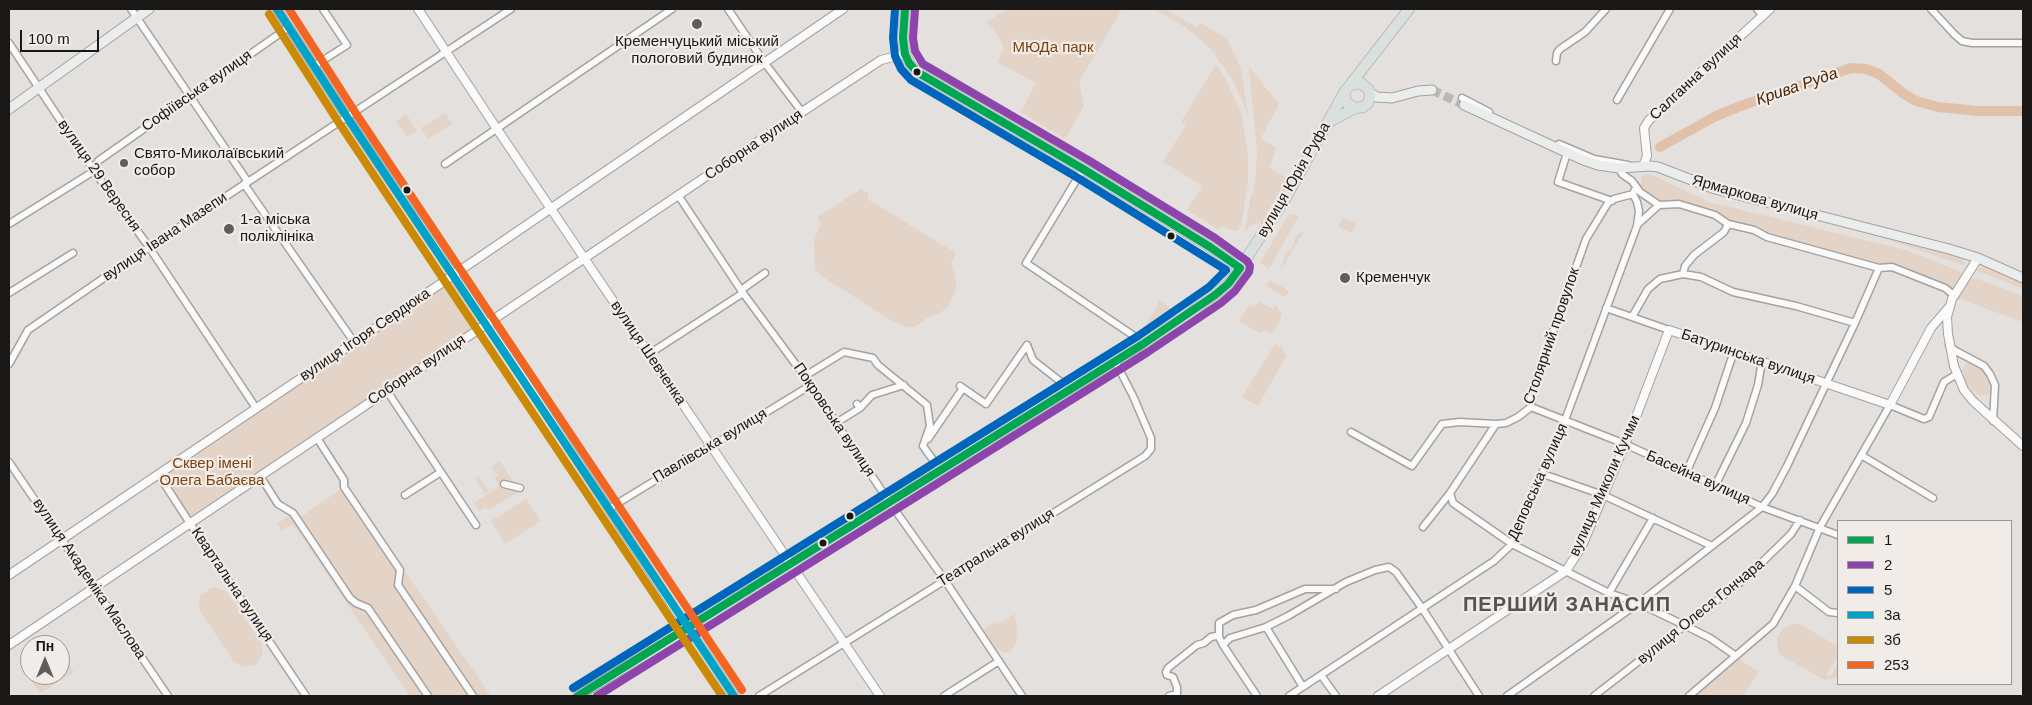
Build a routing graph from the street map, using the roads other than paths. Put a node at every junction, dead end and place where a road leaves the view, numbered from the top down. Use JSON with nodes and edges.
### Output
{"nodes":[{"id":1,"x":131,"y":9,"type":"edge"},
{"id":2,"x":150,"y":9,"type":"edge"},
{"id":3,"x":277,"y":9,"type":"edge"},
{"id":4,"x":323,"y":9,"type":"edge"},
{"id":5,"x":418,"y":9,"type":"edge"},
{"id":6,"x":511,"y":9,"type":"edge"},
{"id":7,"x":672,"y":9,"type":"edge"},
{"id":8,"x":728,"y":9,"type":"edge"},
{"id":9,"x":843,"y":9,"type":"edge"},
{"id":10,"x":905,"y":9,"type":"edge"},
{"id":11,"x":1409,"y":9,"type":"edge"},
{"id":12,"x":1606,"y":9,"type":"edge"},
{"id":13,"x":1670,"y":9,"type":"edge"},
{"id":14,"x":1757,"y":9,"type":"edge"},
{"id":15,"x":1770,"y":9,"type":"edge"},
{"id":16,"x":1931,"y":9,"type":"edge"},
{"id":17,"x":1763,"y":16,"type":"junction"},
{"id":18,"x":137,"y":17,"type":"junction"},
{"id":19,"x":289,"y":27,"type":"junction"},
{"id":20,"x":9,"y":43,"type":"edge"},
{"id":21,"x":2023,"y":43,"type":"edge"},
{"id":22,"x":1378,"y":47,"type":"junction"},
{"id":23,"x":447,"y":51,"type":"junction"},
{"id":24,"x":905,"y":54,"type":"junction"},
{"id":25,"x":1556,"y":61,"type":"dead end"},
{"id":26,"x":764,"y":62,"type":"junction"},
{"id":27,"x":314,"y":66,"type":"junction"},
{"id":28,"x":38,"y":88,"type":"junction"},
{"id":29,"x":1348,"y":88,"type":"junction"},
{"id":30,"x":1367,"y":89,"type":"junction"},
{"id":31,"x":1432,"y":90,"type":"tunnel mouth"},
{"id":32,"x":190,"y":95,"type":"junction"},
{"id":33,"x":1398,"y":96,"type":"junction"},
{"id":34,"x":1617,"y":100,"type":"dead end"},
{"id":35,"x":1463,"y":101,"type":"joint"},
{"id":36,"x":1365,"y":105,"type":"junction"},
{"id":37,"x":1354,"y":108,"type":"junction"},
{"id":38,"x":9,"y":109,"type":"edge"},
{"id":39,"x":802,"y":112,"type":"junction"},
{"id":40,"x":347,"y":117,"type":"junction"},
{"id":41,"x":1326,"y":124,"type":"junction"},
{"id":42,"x":497,"y":130,"type":"junction"},
{"id":43,"x":1567,"y":152,"type":"junction"},
{"id":44,"x":1647,"y":156,"type":"junction"},
{"id":45,"x":445,"y":164,"type":"dead end"},
{"id":46,"x":1640,"y":167,"type":"junction"},
{"id":47,"x":1658,"y":167,"type":"junction"},
{"id":48,"x":1619,"y":168,"type":"junction"},
{"id":49,"x":1083,"y":169,"type":"junction"},
{"id":50,"x":94,"y":171,"type":"junction"},
{"id":51,"x":246,"y":183,"type":"junction"},
{"id":52,"x":1636,"y":187,"type":"junction"},
{"id":53,"x":1633,"y":194,"type":"junction"},
{"id":54,"x":678,"y":195,"type":"junction"},
{"id":55,"x":1612,"y":200,"type":"junction"},
{"id":56,"x":1659,"y":205,"type":"junction"},
{"id":57,"x":551,"y":209,"type":"junction"},
{"id":58,"x":9,"y":224,"type":"edge"},
{"id":59,"x":1728,"y":224,"type":"junction"},
{"id":60,"x":1637,"y":226,"type":"junction"},
{"id":61,"x":148,"y":247,"type":"junction"},
{"id":62,"x":73,"y":254,"type":"dead end"},
{"id":63,"x":584,"y":258,"type":"junction"},
{"id":64,"x":1978,"y":258,"type":"junction"},
{"id":65,"x":1240,"y":268,"type":"junction"},
{"id":66,"x":1878,"y":268,"type":"junction"},
{"id":67,"x":766,"y":273,"type":"dead end"},
{"id":68,"x":1683,"y":274,"type":"junction"},
{"id":69,"x":454,"y":275,"type":"junction"},
{"id":70,"x":2023,"y":278,"type":"edge"},
{"id":71,"x":742,"y":291,"type":"junction"},
{"id":72,"x":9,"y":293,"type":"edge"},
{"id":73,"x":1955,"y":296,"type":"junction"},
{"id":74,"x":1950,"y":306,"type":"junction"},
{"id":75,"x":1606,"y":308,"type":"junction"},
{"id":76,"x":1632,"y":317,"type":"junction"},
{"id":77,"x":486,"y":323,"type":"junction"},
{"id":78,"x":1855,"y":323,"type":"junction"},
{"id":79,"x":1669,"y":330,"type":"junction"},
{"id":80,"x":354,"y":342,"type":"junction"},
{"id":81,"x":1143,"y":344,"type":"junction"},
{"id":82,"x":1950,"y":345,"type":"junction"},
{"id":83,"x":1734,"y":351,"type":"junction"},
{"id":84,"x":649,"y":354,"type":"junction"},
{"id":85,"x":1115,"y":361,"type":"junction"},
{"id":86,"x":1762,"y":361,"type":"junction"},
{"id":87,"x":9,"y":364,"type":"edge"},
{"id":88,"x":1957,"y":374,"type":"junction"},
{"id":89,"x":805,"y":376,"type":"junction"},
{"id":90,"x":1827,"y":383,"type":"junction"},
{"id":91,"x":811,"y":385,"type":"junction"},
{"id":92,"x":904,"y":385,"type":"junction"},
{"id":93,"x":388,"y":390,"type":"junction"},
{"id":94,"x":1069,"y":390,"type":"junction"},
{"id":95,"x":1890,"y":405,"type":"junction"},
{"id":96,"x":1531,"y":407,"type":"junction"},
{"id":97,"x":256,"y":408,"type":"junction"},
{"id":98,"x":1565,"y":420,"type":"junction"},
{"id":99,"x":1993,"y":421,"type":"junction"},
{"id":100,"x":836,"y":423,"type":"junction"},
{"id":101,"x":1496,"y":424,"type":"junction"},
{"id":102,"x":1351,"y":432,"type":"dead end"},
{"id":103,"x":317,"y":438,"type":"junction"},
{"id":104,"x":1625,"y":444,"type":"junction"},
{"id":105,"x":711,"y":446,"type":"junction"},
{"id":106,"x":923,"y":446,"type":"junction"},
{"id":107,"x":2023,"y":446,"type":"edge"},
{"id":108,"x":1861,"y":455,"type":"junction"},
{"id":109,"x":9,"y":462,"type":"edge"},
{"id":110,"x":941,"y":471,"type":"junction"},
{"id":111,"x":441,"y":472,"type":"junction"},
{"id":112,"x":1686,"y":473,"type":"junction"},
{"id":113,"x":158,"y":474,"type":"junction"},
{"id":114,"x":1543,"y":474,"type":"junction"},
{"id":115,"x":260,"y":476,"type":"junction"},
{"id":116,"x":504,"y":484,"type":"dead end"},
{"id":117,"x":1715,"y":486,"type":"junction"},
{"id":118,"x":520,"y":488,"type":"dead end"},
{"id":119,"x":1450,"y":493,"type":"junction"},
{"id":120,"x":405,"y":495,"type":"dead end"},
{"id":121,"x":1603,"y":495,"type":"junction"},
{"id":122,"x":1933,"y":498,"type":"dead end"},
{"id":123,"x":890,"y":503,"type":"junction"},
{"id":124,"x":1762,"y":507,"type":"junction"},
{"id":125,"x":610,"y":508,"type":"junction"},
{"id":126,"x":1653,"y":518,"type":"junction"},
{"id":127,"x":1800,"y":520,"type":"junction"},
{"id":128,"x":191,"y":523,"type":"junction"},
{"id":129,"x":476,"y":525,"type":"dead end"},
{"id":130,"x":1424,"y":527,"type":"dead end"},
{"id":131,"x":1820,"y":527,"type":"junction"},
{"id":132,"x":1837,"y":535,"type":"edge"},
{"id":133,"x":62,"y":538,"type":"junction"},
{"id":134,"x":1512,"y":544,"type":"junction"},
{"id":135,"x":1712,"y":546,"type":"junction"},
{"id":136,"x":791,"y":564,"type":"junction"},
{"id":137,"x":1566,"y":571,"type":"junction"},
{"id":138,"x":9,"y":575,"type":"edge"},
{"id":139,"x":944,"y":579,"type":"junction"},
{"id":140,"x":1795,"y":586,"type":"junction"},
{"id":141,"x":95,"y":587,"type":"junction"},
{"id":142,"x":1336,"y":589,"type":"junction"},
{"id":143,"x":1609,"y":593,"type":"junction"},
{"id":144,"x":1638,"y":603,"type":"junction"},
{"id":145,"x":1422,"y":608,"type":"junction"},
{"id":146,"x":1837,"y":613,"type":"edge"},
{"id":147,"x":1684,"y":625,"type":"junction"},
{"id":148,"x":1266,"y":627,"type":"junction"},
{"id":149,"x":688,"y":628,"type":"junction"},
{"id":150,"x":1219,"y":637,"type":"junction"},
{"id":151,"x":844,"y":643,"type":"junction"},
{"id":152,"x":9,"y":645,"type":"edge"},
{"id":153,"x":1223,"y":645,"type":"junction"},
{"id":154,"x":1450,"y":649,"type":"junction"},
{"id":155,"x":1736,"y":656,"type":"junction"},
{"id":156,"x":999,"y":661,"type":"junction"},
{"id":157,"x":1321,"y":675,"type":"junction"},
{"id":158,"x":1303,"y":687,"type":"junction"},
{"id":159,"x":1178,"y":695,"type":"edge"},
{"id":160,"x":168,"y":696,"type":"edge"},
{"id":161,"x":306,"y":696,"type":"edge"},
{"id":162,"x":428,"y":696,"type":"edge"},
{"id":163,"x":473,"y":696,"type":"edge"},
{"id":164,"x":578,"y":696,"type":"edge"},
{"id":165,"x":734,"y":696,"type":"edge"},
{"id":166,"x":759,"y":696,"type":"edge"},
{"id":167,"x":880,"y":696,"type":"edge"},
{"id":168,"x":944,"y":696,"type":"edge"},
{"id":169,"x":1022,"y":696,"type":"edge"},
{"id":170,"x":1169,"y":696,"type":"edge"},
{"id":171,"x":1257,"y":696,"type":"edge"},
{"id":172,"x":1289,"y":696,"type":"edge"},
{"id":173,"x":1336,"y":696,"type":"edge"},
{"id":174,"x":1378,"y":696,"type":"edge"},
{"id":175,"x":1479,"y":696,"type":"edge"},
{"id":176,"x":1507,"y":696,"type":"edge"},
{"id":177,"x":1594,"y":696,"type":"edge"},
{"id":178,"x":1689,"y":696,"type":"edge"}],
"edges":[{"from":1,"to":18,"type":"street"},
{"from":2,"to":18,"type":"main road"},
{"from":3,"to":19,"type":"street"},
{"from":4,"to":27,"type":"street"},
{"from":5,"to":23,"type":"street","name":"вулиця Шевченка"},
{"from":6,"to":23,"type":"street","name":"вулиця Івана Мазепи"},
{"from":7,"to":42,"type":"street"},
{"from":8,"to":26,"type":"street"},
{"from":9,"to":26,"type":"street","name":"вулиця Ігоря Сердюка"},
{"from":10,"to":24,"type":"highway"},
{"from":11,"to":22,"type":"main road","name":"вулиця Юрія Руфа"},
{"from":12,"to":25,"type":"street"},
{"from":13,"to":34,"type":"street"},
{"from":14,"to":17,"type":"street"},
{"from":15,"to":17,"type":"street","name":"Салганна вулиця"},
{"from":16,"to":21,"type":"street"},
{"from":17,"to":44,"type":"street","name":"Салганна вулиця"},
{"from":18,"to":28,"type":"main road"},
{"from":18,"to":32,"type":"street"},
{"from":19,"to":27,"type":"street"},
{"from":19,"to":32,"type":"street","name":"Софіївська вулиця"},
{"from":20,"to":28,"type":"street","name":"вулиця 29 Вересня"},
{"from":22,"to":29,"type":"main road","name":"вулиця Юрія Руфа"},
{"from":22,"to":30,"type":"main road"},
{"from":23,"to":40,"type":"street","name":"вулиця Івана Мазепи"},
{"from":23,"to":42,"type":"street","name":"вулиця Шевченка"},
{"from":24,"to":39,"type":"street","name":"Соборна вулиця"},
{"from":24,"to":49,"type":"highway"},
{"from":26,"to":39,"type":"street"},
{"from":26,"to":57,"type":"street","name":"вулиця Ігоря Сердюка"},
{"from":27,"to":40,"type":"street"},
{"from":28,"to":38,"type":"main road"},
{"from":28,"to":50,"type":"street","name":"вулиця 29 Вересня"},
{"from":29,"to":30,"type":"main road"},
{"from":29,"to":37,"type":"main road"},
{"from":29,"to":41,"type":"main road","name":"вулиця Юрія Руфа"},
{"from":30,"to":33,"type":"main road"},
{"from":30,"to":36,"type":"main road"},
{"from":31,"to":33,"type":"main road"},
{"from":32,"to":50,"type":"street","name":"Софіївська вулиця"},
{"from":32,"to":51,"type":"street"},
{"from":33,"to":36,"type":"main road"},
{"from":35,"to":43,"type":"main road","name":"Ярмаркова вулиця"},
{"from":35,"to":46,"type":"street"},
{"from":36,"to":37,"type":"main road"},
{"from":37,"to":41,"type":"main road"},
{"from":39,"to":54,"type":"street","name":"Соборна вулиця"},
{"from":40,"to":51,"type":"street","name":"вулиця Івана Мазепи"},
{"from":40,"to":69,"type":"street"},
{"from":41,"to":65,"type":"main road","name":"вулиця Юрія Руфа"},
{"from":42,"to":45,"type":"street"},
{"from":42,"to":57,"type":"street","name":"вулиця Шевченка"},
{"from":43,"to":48,"type":"main road","name":"Ярмаркова вулиця"},
{"from":43,"to":55,"type":"street"},
{"from":44,"to":46,"type":"street","name":"Салганна вулиця"},
{"from":44,"to":47,"type":"street"},
{"from":46,"to":47,"type":"main road","name":"Ярмаркова вулиця"},
{"from":46,"to":48,"type":"main road","name":"Ярмаркова вулиця"},
{"from":47,"to":64,"type":"main road","name":"Ярмаркова вулиця"},
{"from":48,"to":52,"type":"street"},
{"from":49,"to":65,"type":"highway"},
{"from":49,"to":81,"type":"street"},
{"from":50,"to":58,"type":"street","name":"Софіївська вулиця"},
{"from":50,"to":61,"type":"street","name":"вулиця 29 Вересня"},
{"from":51,"to":61,"type":"street","name":"вулиця Івана Мазепи"},
{"from":51,"to":80,"type":"street"},
{"from":52,"to":53,"type":"street"},
{"from":52,"to":56,"type":"street"},
{"from":53,"to":55,"type":"street"},
{"from":53,"to":60,"type":"street","name":"Деповська вулиця"},
{"from":54,"to":63,"type":"street","name":"Соборна вулиця"},
{"from":54,"to":71,"type":"street","name":"Покровська вулиця"},
{"from":55,"to":96,"type":"street","name":"Столярний провулок"},
{"from":56,"to":59,"type":"street"},
{"from":56,"to":60,"type":"street"},
{"from":57,"to":63,"type":"street","name":"вулиця Шевченка"},
{"from":57,"to":69,"type":"street","name":"вулиця Ігоря Сердюка"},
{"from":59,"to":66,"type":"street"},
{"from":59,"to":68,"type":"street"},
{"from":60,"to":75,"type":"street","name":"Деповська вулиця"},
{"from":61,"to":87,"type":"street","name":"вулиця Івана Мазепи"},
{"from":61,"to":97,"type":"street","name":"вулиця 29 Вересня"},
{"from":62,"to":72,"type":"street"},
{"from":63,"to":77,"type":"street","name":"Соборна вулиця"},
{"from":63,"to":84,"type":"street","name":"вулиця Шевченка"},
{"from":64,"to":70,"type":"main road","name":"Ярмаркова вулиця"},
{"from":64,"to":73,"type":"street"},
{"from":65,"to":81,"type":"highway"},
{"from":66,"to":73,"type":"street"},
{"from":66,"to":78,"type":"street"},
{"from":67,"to":71,"type":"street"},
{"from":68,"to":76,"type":"street"},
{"from":68,"to":78,"type":"street"},
{"from":69,"to":77,"type":"street"},
{"from":69,"to":80,"type":"street","name":"вулиця Ігоря Сердюка"},
{"from":71,"to":84,"type":"street"},
{"from":71,"to":89,"type":"street","name":"Покровська вулиця"},
{"from":73,"to":74,"type":"street"},
{"from":74,"to":82,"type":"street"},
{"from":74,"to":95,"type":"street"},
{"from":75,"to":76,"type":"street","name":"Батуринська вулиця"},
{"from":75,"to":98,"type":"street","name":"Деповська вулиця"},
{"from":76,"to":79,"type":"street","name":"Батуринська вулиця"},
{"from":77,"to":93,"type":"street","name":"Соборна вулиця"},
{"from":77,"to":125,"type":"street"},
{"from":78,"to":90,"type":"street"},
{"from":79,"to":83,"type":"street","name":"Батуринська вулиця"},
{"from":79,"to":104,"type":"street","name":"вулиця Миколи Кучми"},
{"from":80,"to":97,"type":"street","name":"вулиця Ігоря Сердюка"},
{"from":81,"to":85,"type":"highway"},
{"from":82,"to":88,"type":"street"},
{"from":82,"to":99,"type":"street"},
{"from":83,"to":86,"type":"street","name":"Батуринська вулиця"},
{"from":83,"to":112,"type":"street"},
{"from":84,"to":105,"type":"street","name":"вулиця Шевченка"},
{"from":85,"to":94,"type":"highway"},
{"from":85,"to":139,"type":"street","name":"Театральна вулиця"},
{"from":86,"to":90,"type":"street","name":"Батуринська вулиця"},
{"from":86,"to":117,"type":"street"},
{"from":88,"to":95,"type":"street"},
{"from":88,"to":99,"type":"street"},
{"from":89,"to":91,"type":"street","name":"Покровська вулиця"},
{"from":89,"to":92,"type":"street"},
{"from":90,"to":95,"type":"street","name":"Батуринська вулиця"},
{"from":90,"to":124,"type":"street"},
{"from":91,"to":100,"type":"street","name":"Покровська вулиця"},
{"from":91,"to":105,"type":"street","name":"Павлівська вулиця"},
{"from":92,"to":100,"type":"street"},
{"from":92,"to":106,"type":"street"},
{"from":93,"to":103,"type":"street","name":"Соборна вулиця"},
{"from":93,"to":111,"type":"street"},
{"from":94,"to":106,"type":"street"},
{"from":94,"to":110,"type":"highway"},
{"from":95,"to":108,"type":"street"},
{"from":96,"to":98,"type":"street","name":"Басейна вулиця"},
{"from":96,"to":101,"type":"street","name":"Столярний провулок"},
{"from":97,"to":113,"type":"street","name":"вулиця Ігоря Сердюка"},
{"from":98,"to":104,"type":"street","name":"Басейна вулиця"},
{"from":98,"to":114,"type":"street","name":"Деповська вулиця"},
{"from":99,"to":107,"type":"street"},
{"from":100,"to":123,"type":"street","name":"Покровська вулиця"},
{"from":101,"to":102,"type":"street"},
{"from":101,"to":119,"type":"street"},
{"from":103,"to":115,"type":"street","name":"Соборна вулиця"},
{"from":103,"to":163,"type":"street"},
{"from":104,"to":112,"type":"street","name":"Басейна вулиця"},
{"from":104,"to":121,"type":"street","name":"вулиця Миколи Кучми"},
{"from":105,"to":125,"type":"street","name":"Павлівська вулиця"},
{"from":105,"to":136,"type":"street","name":"вулиця Шевченка"},
{"from":106,"to":110,"type":"street"},
{"from":108,"to":122,"type":"street"},
{"from":108,"to":131,"type":"street"},
{"from":109,"to":133,"type":"street","name":"вулиця Академіка Маслова"},
{"from":110,"to":123,"type":"highway"},
{"from":111,"to":120,"type":"street"},
{"from":111,"to":129,"type":"street"},
{"from":112,"to":117,"type":"street","name":"Басейна вулиця"},
{"from":113,"to":128,"type":"street","name":"Квартальна вулиця"},
{"from":113,"to":133,"type":"street","name":"вулиця Ігоря Сердюка"},
{"from":114,"to":121,"type":"street"},
{"from":114,"to":134,"type":"street","name":"Деповська вулиця"},
{"from":115,"to":128,"type":"street","name":"Соборна вулиця"},
{"from":115,"to":162,"type":"street"},
{"from":116,"to":118,"type":"street"},
{"from":117,"to":124,"type":"street","name":"Басейна вулиця"},
{"from":119,"to":130,"type":"street"},
{"from":119,"to":134,"type":"street"},
{"from":121,"to":126,"type":"street"},
{"from":121,"to":137,"type":"street","name":"вулиця Миколи Кучми"},
{"from":123,"to":136,"type":"highway"},
{"from":123,"to":139,"type":"street","name":"Покровська вулиця"},
{"from":124,"to":127,"type":"street","name":"Басейна вулиця"},
{"from":124,"to":135,"type":"street"},
{"from":125,"to":149,"type":"street"},
{"from":126,"to":135,"type":"street"},
{"from":126,"to":143,"type":"street"},
{"from":127,"to":131,"type":"street","name":"Басейна вулиця"},
{"from":127,"to":147,"type":"street","name":"вулиця Олеся Гончара"},
{"from":128,"to":141,"type":"street","name":"Соборна вулиця"},
{"from":128,"to":161,"type":"street","name":"Квартальна вулиця"},
{"from":131,"to":132,"type":"street","name":"Басейна вулиця"},
{"from":131,"to":140,"type":"street"},
{"from":133,"to":138,"type":"street","name":"вулиця Ігоря Сердюка"},
{"from":133,"to":141,"type":"street","name":"вулиця Академіка Маслова"},
{"from":134,"to":137,"type":"street"},
{"from":134,"to":145,"type":"street","name":"Деповська вулиця"},
{"from":135,"to":144,"type":"street"},
{"from":136,"to":149,"type":"highway"},
{"from":136,"to":151,"type":"street","name":"вулиця Шевченка"},
{"from":137,"to":143,"type":"street"},
{"from":137,"to":154,"type":"street","name":"вулиця Миколи Кучми"},
{"from":139,"to":151,"type":"street","name":"Театральна вулиця"},
{"from":139,"to":156,"type":"street","name":"Покровська вулиця"},
{"from":140,"to":146,"type":"street"},
{"from":140,"to":155,"type":"street"},
{"from":141,"to":152,"type":"street","name":"Соборна вулиця"},
{"from":141,"to":160,"type":"street","name":"вулиця Академіка Маслова"},
{"from":142,"to":145,"type":"street"},
{"from":142,"to":148,"type":"street"},
{"from":142,"to":150,"type":"street"},
{"from":143,"to":144,"type":"street"},
{"from":144,"to":147,"type":"street"},
{"from":144,"to":176,"type":"street"},
{"from":145,"to":154,"type":"street"},
{"from":145,"to":157,"type":"street","name":"Деповська вулиця"},
{"from":147,"to":155,"type":"street"},
{"from":147,"to":177,"type":"street","name":"вулиця Олеся Гончара"},
{"from":148,"to":153,"type":"street"},
{"from":148,"to":158,"type":"street"},
{"from":149,"to":164,"type":"main road"},
{"from":149,"to":165,"type":"highway"},
{"from":150,"to":153,"type":"street"},
{"from":150,"to":159,"type":"street"},
{"from":151,"to":166,"type":"street","name":"Театральна вулиця"},
{"from":151,"to":167,"type":"street","name":"вулиця Шевченка"},
{"from":153,"to":171,"type":"street"},
{"from":154,"to":174,"type":"street","name":"вулиця Миколи Кучми"},
{"from":154,"to":175,"type":"street"},
{"from":155,"to":178,"type":"street"},
{"from":156,"to":168,"type":"street"},
{"from":156,"to":169,"type":"street","name":"Покровська вулиця"},
{"from":157,"to":158,"type":"street","name":"Деповська вулиця"},
{"from":157,"to":173,"type":"street"},
{"from":158,"to":172,"type":"street","name":"Деповська вулиця"},
{"from":159,"to":170,"type":"street"}]}
